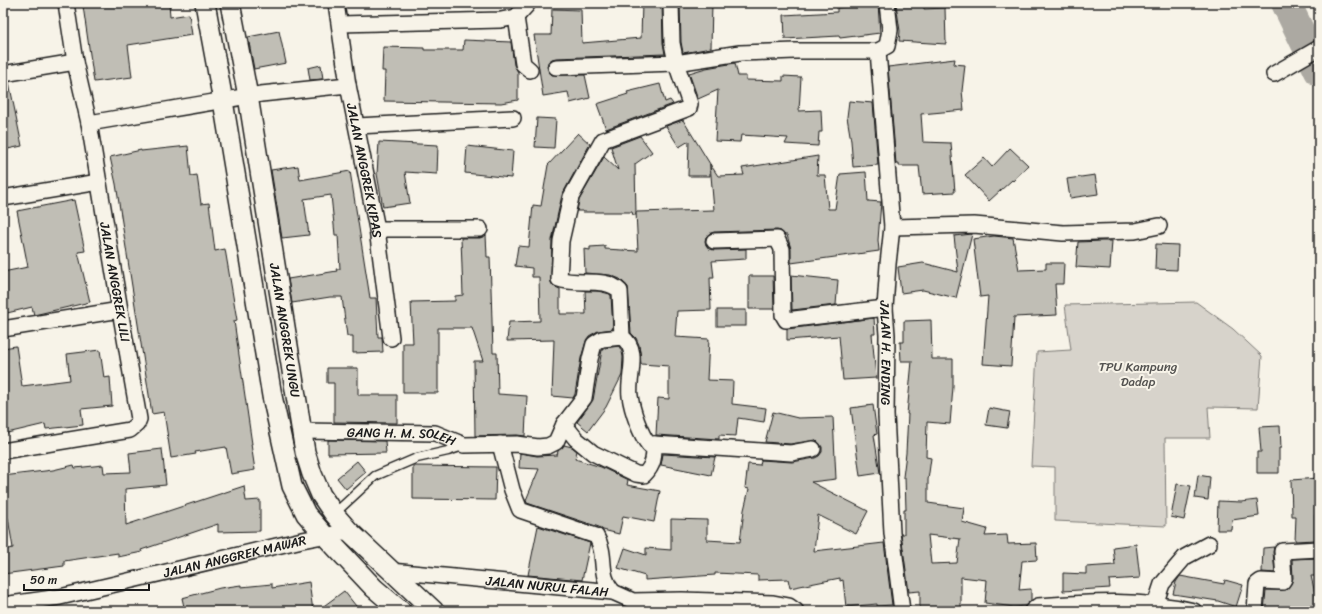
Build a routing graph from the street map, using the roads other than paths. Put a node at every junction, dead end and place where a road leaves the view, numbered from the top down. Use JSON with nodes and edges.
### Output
{"nodes":[{"id":1,"x":66,"y":3,"type":"edge"},
{"id":2,"x":205,"y":3,"type":"edge"},
{"id":3,"x":230,"y":3,"type":"edge"},
{"id":4,"x":336,"y":3,"type":"edge"},
{"id":5,"x":527,"y":3,"type":"edge"},
{"id":6,"x":670,"y":3,"type":"edge"},
{"id":7,"x":887,"y":3,"type":"edge"},
{"id":8,"x":508,"y":18,"type":"junction"},
{"id":9,"x":340,"y":24,"type":"junction"},
{"id":10,"x":1319,"y":48,"type":"edge"},
{"id":11,"x":878,"y":51,"type":"junction"},
{"id":12,"x":75,"y":62,"type":"junction"},
{"id":13,"x":676,"y":63,"type":"junction"},
{"id":14,"x":556,"y":67,"type":"dead end"},
{"id":15,"x":530,"y":70,"type":"dead end"},
{"id":16,"x":3,"y":74,"type":"edge"},
{"id":17,"x":1274,"y":74,"type":"dead end"},
{"id":18,"x":348,"y":85,"type":"junction"},
{"id":19,"x":248,"y":96,"type":"junction"},
{"id":20,"x":223,"y":101,"type":"junction"},
{"id":21,"x":513,"y":118,"type":"dead end"},
{"id":22,"x":89,"y":124,"type":"junction"},
{"id":23,"x":357,"y":126,"type":"junction"},
{"id":24,"x":98,"y":182,"type":"junction"},
{"id":25,"x":3,"y":198,"type":"edge"},
{"id":26,"x":1159,"y":226,"type":"dead end"},
{"id":27,"x":892,"y":227,"type":"junction"},
{"id":28,"x":377,"y":229,"type":"junction"},
{"id":29,"x":480,"y":229,"type":"dead end"},
{"id":30,"x":714,"y":241,"type":"dead end"},
{"id":31,"x":885,"y":308,"type":"junction"},
{"id":32,"x":120,"y":310,"type":"junction"},
{"id":33,"x":3,"y":329,"type":"edge"},
{"id":34,"x":622,"y":337,"type":"junction"},
{"id":35,"x":390,"y":338,"type":"dead end"},
{"id":36,"x":564,"y":424,"type":"junction"},
{"id":37,"x":302,"y":431,"type":"junction"},
{"id":38,"x":500,"y":444,"type":"junction"},
{"id":39,"x":654,"y":444,"type":"junction"},
{"id":40,"x":464,"y":445,"type":"junction"},
{"id":41,"x":813,"y":449,"type":"dead end"},
{"id":42,"x":3,"y":451,"type":"edge"},
{"id":43,"x":334,"y":514,"type":"junction"},
{"id":44,"x":349,"y":531,"type":"junction"},
{"id":45,"x":324,"y":536,"type":"junction"},
{"id":46,"x":1209,"y":544,"type":"dead end"},
{"id":47,"x":1319,"y":549,"type":"edge"},
{"id":48,"x":391,"y":571,"type":"junction"},
{"id":49,"x":613,"y":592,"type":"junction"},
{"id":50,"x":60,"y":597,"type":"junction"},
{"id":51,"x":1155,"y":604,"type":"junction"},
{"id":52,"x":3,"y":605,"type":"edge"},
{"id":53,"x":657,"y":606,"type":"edge"},
{"id":54,"x":688,"y":606,"type":"edge"},
{"id":55,"x":48,"y":611,"type":"edge"},
{"id":56,"x":401,"y":611,"type":"edge"},
{"id":57,"x":434,"y":611,"type":"edge"},
{"id":58,"x":796,"y":611,"type":"edge"},
{"id":59,"x":902,"y":611,"type":"edge"},
{"id":60,"x":1032,"y":611,"type":"edge"},
{"id":61,"x":1194,"y":611,"type":"edge"},
{"id":62,"x":1255,"y":611,"type":"edge"}],
"edges":[{"from":1,"to":12,"type":"street","name":"JALAN ANGGREK LILI"},
{"from":2,"to":20,"type":"street","name":"JALAN ANGGREK UNGU"},
{"from":3,"to":19,"type":"street","name":"JALAN ANGGREK UNGU"},
{"from":4,"to":9,"type":"street","name":"JALAN ANGGREK KIPAS"},
{"from":5,"to":8,"type":"street"},
{"from":6,"to":13,"type":"street"},
{"from":7,"to":11,"type":"street"},
{"from":8,"to":9,"type":"street"},
{"from":8,"to":15,"type":"street"},
{"from":9,"to":18,"type":"street","name":"JALAN ANGGREK KIPAS"},
{"from":10,"to":17,"type":"street"},
{"from":11,"to":13,"type":"street"},
{"from":11,"to":27,"type":"street","name":"JALAN H. ENDING"},
{"from":12,"to":16,"type":"street"},
{"from":12,"to":22,"type":"street","name":"JALAN ANGGREK LILI"},
{"from":13,"to":14,"type":"street"},
{"from":13,"to":34,"type":"street"},
{"from":18,"to":19,"type":"street"},
{"from":18,"to":23,"type":"street","name":"JALAN ANGGREK KIPAS"},
{"from":19,"to":20,"type":"street"},
{"from":19,"to":37,"type":"street","name":"JALAN ANGGREK UNGU"},
{"from":20,"to":22,"type":"street"},
{"from":20,"to":45,"type":"street","name":"JALAN ANGGREK UNGU"},
{"from":21,"to":23,"type":"street"},
{"from":22,"to":24,"type":"street","name":"JALAN ANGGREK LILI"},
{"from":23,"to":28,"type":"street","name":"JALAN ANGGREK KIPAS"},
{"from":24,"to":25,"type":"street"},
{"from":24,"to":32,"type":"street","name":"JALAN ANGGREK LILI"},
{"from":26,"to":27,"type":"street"},
{"from":27,"to":31,"type":"street","name":"JALAN H. ENDING"},
{"from":28,"to":29,"type":"street"},
{"from":28,"to":35,"type":"street","name":"JALAN ANGGREK KIPAS"},
{"from":30,"to":31,"type":"street"},
{"from":31,"to":59,"type":"street","name":"JALAN H. ENDING"},
{"from":32,"to":33,"type":"street"},
{"from":32,"to":42,"type":"street","name":"JALAN ANGGREK LILI"},
{"from":34,"to":36,"type":"street","name":"GANG H. M. SOLEH"},
{"from":34,"to":39,"type":"street"},
{"from":36,"to":38,"type":"street","name":"GANG H. M. SOLEH"},
{"from":36,"to":39,"type":"street"},
{"from":37,"to":40,"type":"street","name":"GANG H. M. SOLEH"},
{"from":37,"to":43,"type":"street","name":"JALAN ANGGREK UNGU"},
{"from":38,"to":40,"type":"street","name":"GANG H. M. SOLEH"},
{"from":38,"to":49,"type":"street"},
{"from":39,"to":41,"type":"street"},
{"from":40,"to":43,"type":"lane"},
{"from":43,"to":44,"type":"street","name":"JALAN ANGGREK UNGU"},
{"from":44,"to":45,"type":"street","name":"JALAN ANGGREK MAWAR"},
{"from":44,"to":48,"type":"street","name":"JALAN ANGGREK UNGU"},
{"from":45,"to":50,"type":"street","name":"JALAN ANGGREK MAWAR"},
{"from":45,"to":56,"type":"street","name":"JALAN ANGGREK UNGU"},
{"from":46,"to":51,"type":"street"},
{"from":47,"to":62,"type":"street"},
{"from":48,"to":49,"type":"street","name":"JALAN NURUL FALAH"},
{"from":48,"to":57,"type":"street","name":"JALAN ANGGREK UNGU"},
{"from":49,"to":53,"type":"street","name":"JALAN NURUL FALAH"},
{"from":50,"to":52,"type":"street","name":"JALAN ANGGREK MAWAR"},
{"from":50,"to":55,"type":"street"},
{"from":51,"to":60,"type":"street"},
{"from":51,"to":61,"type":"street"},
{"from":53,"to":54,"type":"street","name":"JALAN NURUL FALAH"},
{"from":54,"to":58,"type":"street","name":"JALAN NURUL FALAH"}]}
